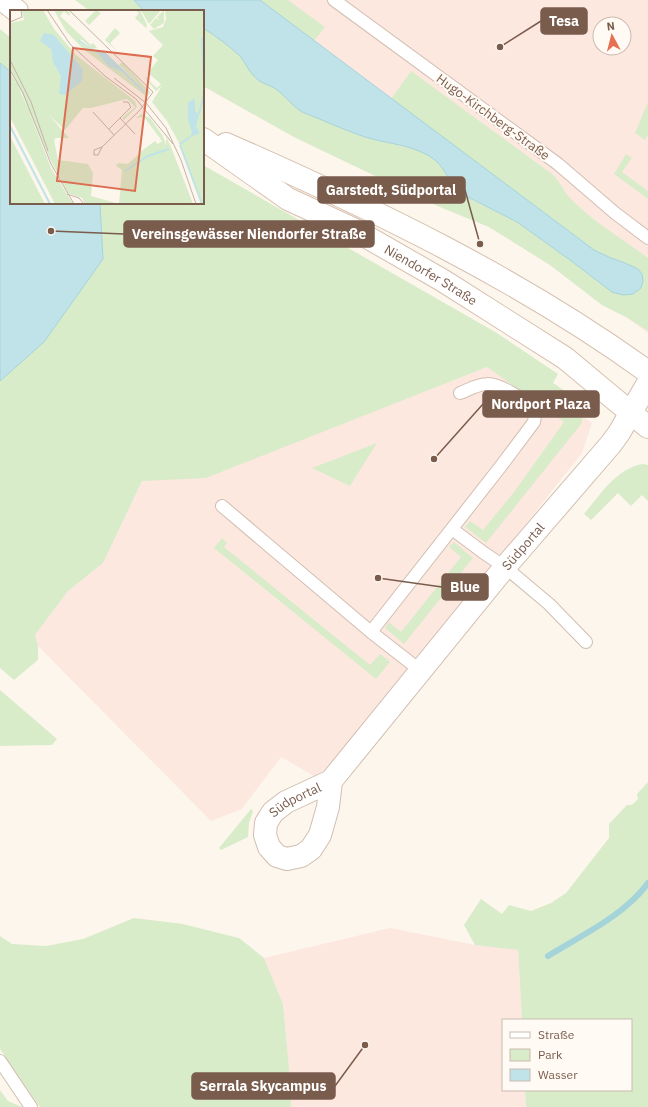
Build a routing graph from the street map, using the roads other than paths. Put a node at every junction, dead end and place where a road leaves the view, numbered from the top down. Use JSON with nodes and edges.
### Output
{"nodes":[{"id":1,"x":3,"y":0,"type":"edge"},
{"id":2,"x":334,"y":0,"type":"edge"},
{"id":3,"x":16,"y":10,"type":"edge"},
{"id":4,"x":204,"y":134,"type":"edge"},
{"id":5,"x":204,"y":140,"type":"edge"},
{"id":6,"x":648,"y":238,"type":"edge"},
{"id":7,"x":648,"y":372,"type":"edge"},
{"id":8,"x":648,"y":383,"type":"edge"},
{"id":9,"x":460,"y":394,"type":"dead end"},
{"id":10,"x":631,"y":413,"type":"junction"},
{"id":11,"x":648,"y":427,"type":"edge"},
{"id":12,"x":222,"y":506,"type":"dead end"},
{"id":13,"x":452,"y":529,"type":"junction"},
{"id":14,"x":505,"y":567,"type":"junction"},
{"id":15,"x":371,"y":632,"type":"junction"},
{"id":16,"x":586,"y":642,"type":"dead end"},
{"id":17,"x":421,"y":671,"type":"junction"},
{"id":18,"x":331,"y":781,"type":"dead end"},
{"id":19,"x":0,"y":1061,"type":"edge"},
{"id":20,"x":31,"y":1107,"type":"edge"}],
"edges":[{"from":1,"to":3,"type":"main road"},
{"from":2,"to":6,"type":"lane","name":"Hugo-Kirchberg-Straße"},
{"from":4,"to":7,"type":"main road","name":"Niendorfer Straße"},
{"from":5,"to":10,"type":"main road","name":"Niendorfer Straße"},
{"from":8,"to":10,"type":"main road","name":"Südportal"},
{"from":9,"to":13,"type":"lane"},
{"from":10,"to":11,"type":"main road","name":"Niendorfer Straße"},
{"from":10,"to":14,"type":"main road","name":"Südportal"},
{"from":12,"to":15,"type":"lane"},
{"from":13,"to":14,"type":"lane"},
{"from":13,"to":15,"type":"lane"},
{"from":14,"to":16,"type":"lane"},
{"from":14,"to":17,"type":"main road","name":"Südportal"},
{"from":15,"to":17,"type":"lane"},
{"from":17,"to":18,"type":"main road","name":"Südportal"},
{"from":19,"to":20,"type":"lane"}]}
